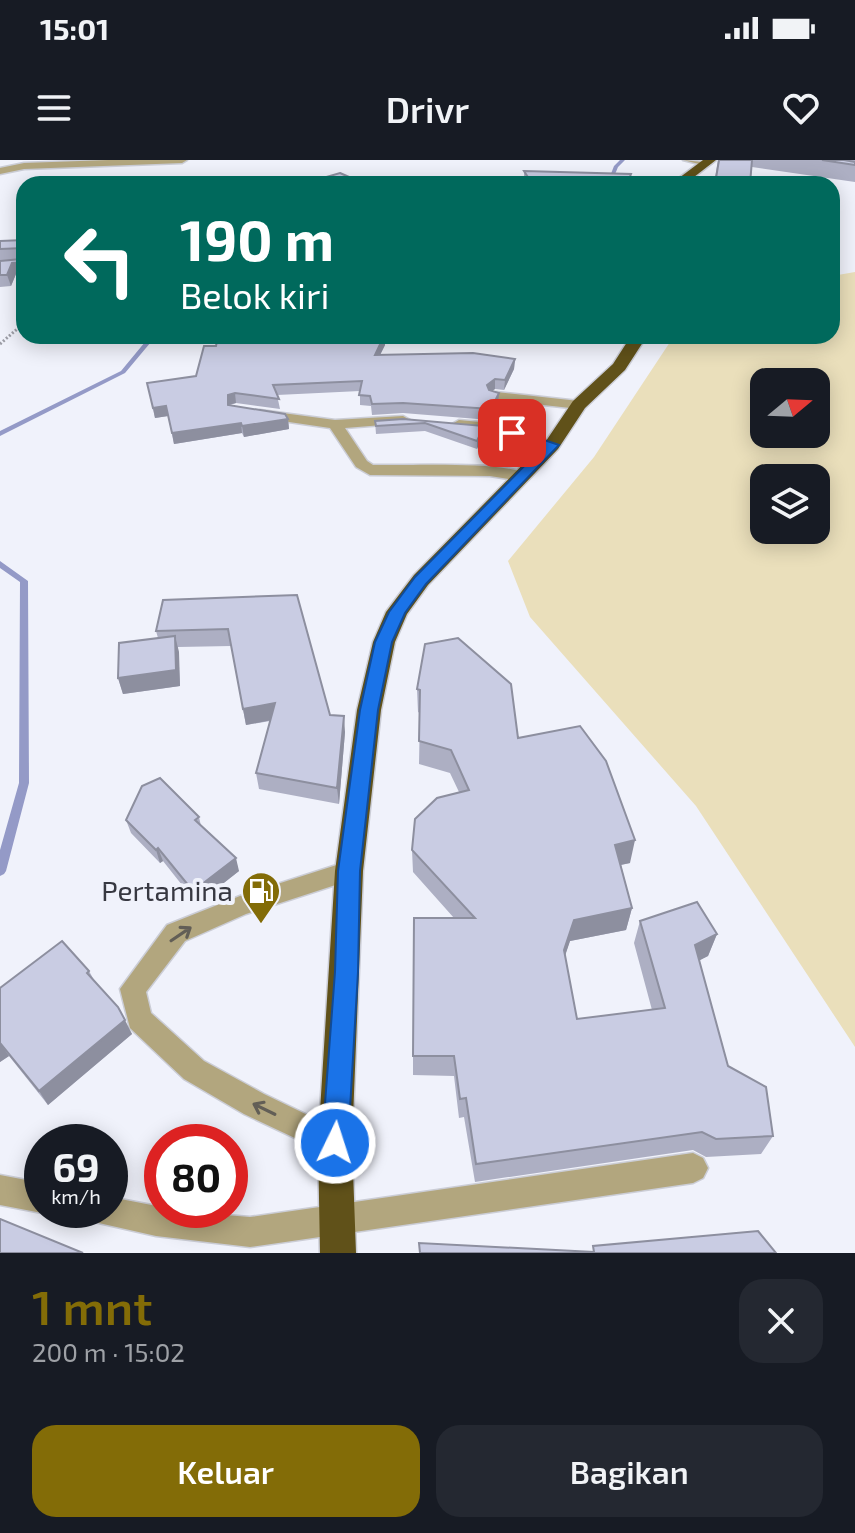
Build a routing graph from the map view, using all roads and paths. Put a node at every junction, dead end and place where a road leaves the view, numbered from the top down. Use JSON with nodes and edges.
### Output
{"nodes":[{"id":1,"x":182,"y":160,"type":"edge"},
{"id":2,"x":688,"y":160,"type":"edge"},
{"id":3,"x":709,"y":161,"type":"edge"},
{"id":4,"x":0,"y":171,"type":"edge"},
{"id":5,"x":688,"y":176,"type":"edge"},
{"id":6,"x":16,"y":330,"type":"edge"},
{"id":7,"x":0,"y":344,"type":"edge"},
{"id":8,"x":634,"y":344,"type":"edge"},
{"id":9,"x":496,"y":396,"type":"edge"},
{"id":10,"x":579,"y":405,"type":"junction"},
{"id":11,"x":237,"y":410,"type":"edge"},
{"id":12,"x":416,"y":421,"type":"edge"},
{"id":13,"x":441,"y":423,"type":"edge"},
{"id":14,"x":335,"y":424,"type":"junction"},
{"id":15,"x":552,"y":445,"type":"junction"},
{"id":16,"x":522,"y":476,"type":"junction"},
{"id":17,"x":349,"y":871,"type":"junction"},
{"id":18,"x":335,"y":1143,"type":"junction"},
{"id":19,"x":693,"y":1168,"type":"dead end"},
{"id":20,"x":0,"y":1190,"type":"edge"},
{"id":21,"x":24,"y":1195,"type":"edge"},
{"id":22,"x":128,"y":1215,"type":"edge"},
{"id":23,"x":339,"y":1220,"type":"junction"},
{"id":24,"x":338,"y":1253,"type":"edge"}],
"edges":[{"from":1,"to":4,"type":"street"},
{"from":2,"to":3,"type":"street"},
{"from":3,"to":5,"type":"highway"},
{"from":6,"to":7,"type":"path"},
{"from":8,"to":10,"type":"highway"},
{"from":9,"to":10,"type":"street"},
{"from":10,"to":15,"type":"highway"},
{"from":11,"to":14,"type":"street"},
{"from":12,"to":14,"type":"street"},
{"from":13,"to":15,"type":"street"},
{"from":14,"to":16,"type":"street"},
{"from":15,"to":16,"type":"highway"},
{"from":16,"to":17,"type":"highway"},
{"from":17,"to":18,"type":"highway"},
{"from":18,"to":17,"type":"street","one_way":true},
{"from":18,"to":23,"type":"highway"},
{"from":19,"to":23,"type":"street"},
{"from":20,"to":21,"type":"street"},
{"from":22,"to":23,"type":"street"},
{"from":23,"to":24,"type":"highway"}]}
